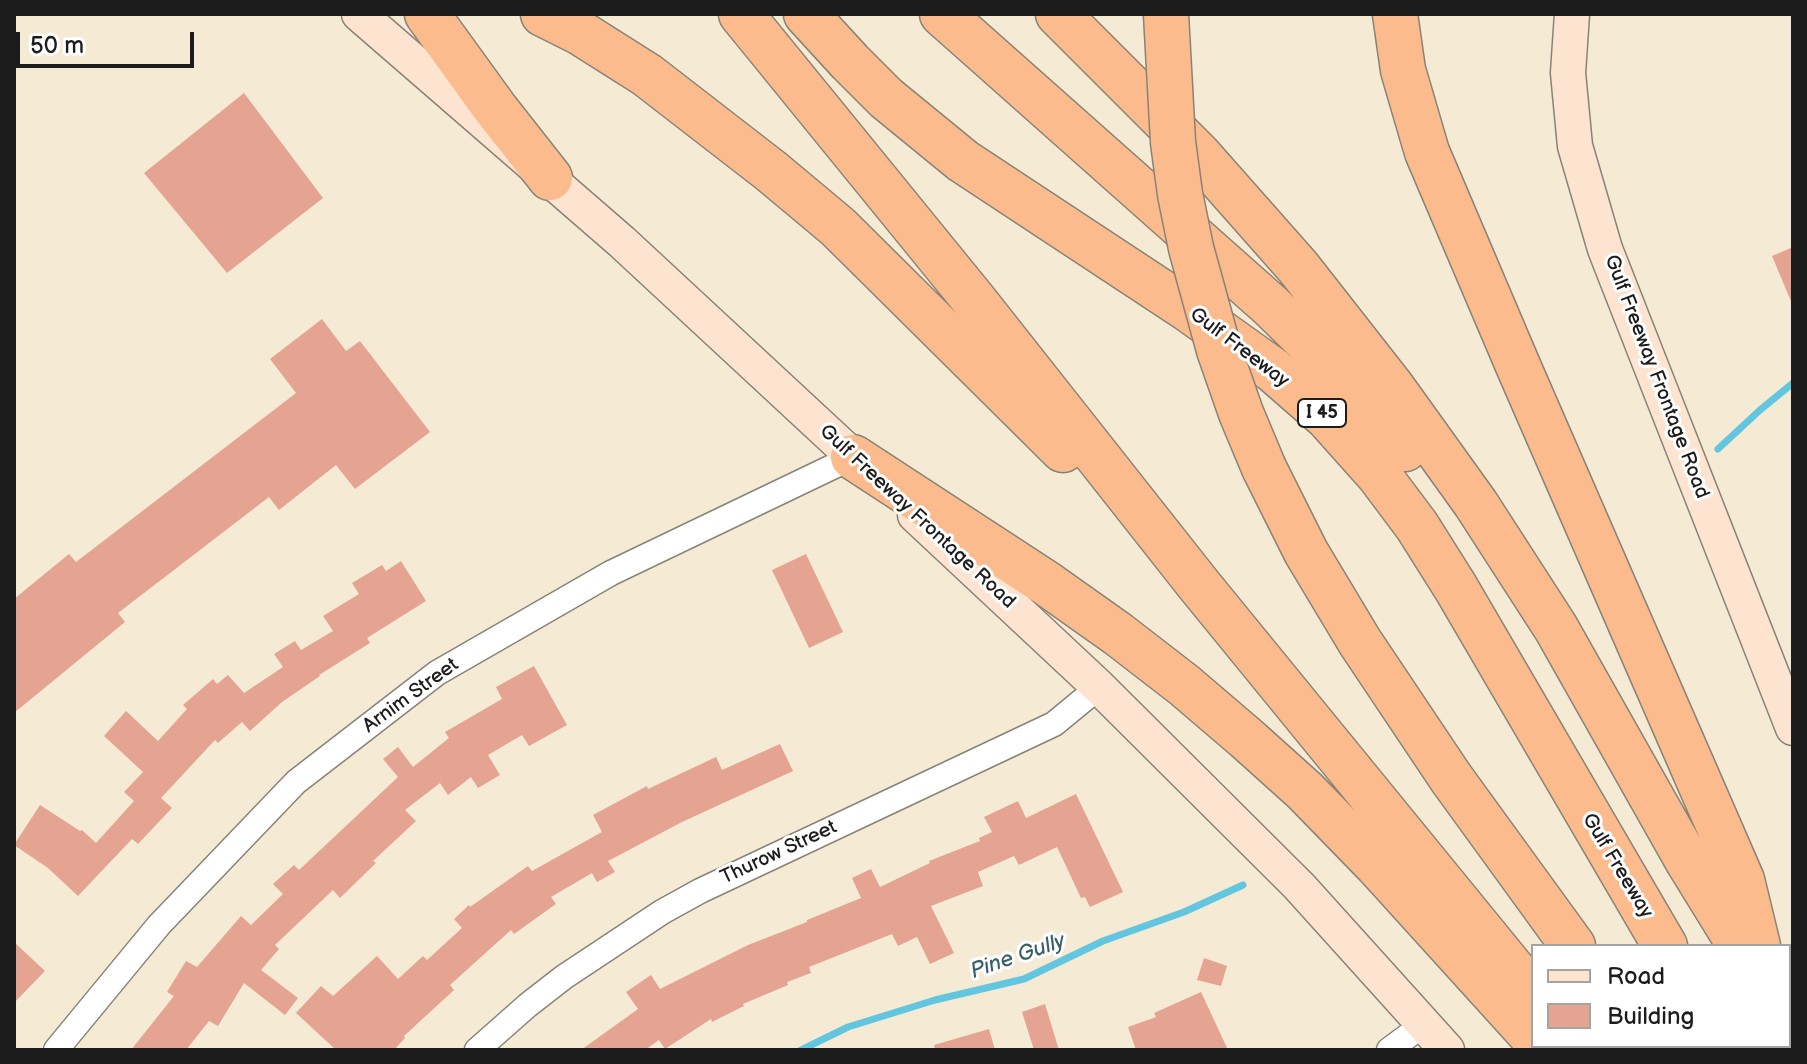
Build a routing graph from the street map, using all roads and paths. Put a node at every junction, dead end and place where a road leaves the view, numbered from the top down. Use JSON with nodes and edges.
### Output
{"nodes":[{"id":1,"x":359,"y":14,"type":"edge"},
{"id":2,"x":427,"y":14,"type":"edge"},
{"id":3,"x":543,"y":14,"type":"edge"},
{"id":4,"x":942,"y":14,"type":"edge"},
{"id":5,"x":1058,"y":14,"type":"edge"},
{"id":6,"x":1166,"y":14,"type":"edge"},
{"id":7,"x":1395,"y":14,"type":"edge"},
{"id":8,"x":1572,"y":14,"type":"edge"},
{"id":9,"x":746,"y":19,"type":"edge"},
{"id":10,"x":812,"y":21,"type":"edge"},
{"id":11,"x":550,"y":178,"type":"junction"},
{"id":12,"x":853,"y":457,"type":"junction"},
{"id":13,"x":1199,"y":585,"type":"junction"},
{"id":14,"x":1099,"y":687,"type":"junction"},
{"id":15,"x":1793,"y":728,"type":"edge"},
{"id":16,"x":1687,"y":860,"type":"junction"},
{"id":17,"x":1572,"y":944,"type":"edge"},
{"id":18,"x":1664,"y":944,"type":"edge"},
{"id":19,"x":1739,"y":944,"type":"edge"},
{"id":20,"x":1758,"y":944,"type":"edge"},
{"id":21,"x":1531,"y":992,"type":"edge"},
{"id":22,"x":1424,"y":1024,"type":"junction"},
{"id":23,"x":1531,"y":1035,"type":"edge"},
{"id":24,"x":56,"y":1050,"type":"edge"},
{"id":25,"x":477,"y":1050,"type":"edge"},
{"id":26,"x":1389,"y":1050,"type":"edge"},
{"id":27,"x":1447,"y":1050,"type":"edge"}],
"edges":[{"from":1,"to":11,"type":"main road","name":"Gulf Freeway Frontage Road"},
{"from":2,"to":11,"type":"highway"},
{"from":3,"to":13,"type":"highway"},
{"from":4,"to":16,"type":"highway"},
{"from":5,"to":16,"type":"highway"},
{"from":6,"to":17,"type":"highway","bridge":true},
{"from":7,"to":20,"type":"highway"},
{"from":8,"to":15,"type":"main road","name":"Gulf Freeway Frontage Road"},
{"from":9,"to":13,"type":"highway"},
{"from":10,"to":18,"type":"highway","name":"Gulf Freeway","number":"I 45"},
{"from":11,"to":12,"type":"main road","name":"Gulf Freeway Frontage Road"},
{"from":12,"to":14,"type":"main road","name":"Gulf Freeway Frontage Road"},
{"from":12,"to":23,"type":"highway"},
{"from":12,"to":24,"type":"street","name":"Arnim Street"},
{"from":13,"to":21,"type":"highway"},
{"from":14,"to":22,"type":"main road","name":"Gulf Freeway Frontage Road"},
{"from":14,"to":25,"type":"street","name":"Thurow Street"},
{"from":16,"to":19,"type":"highway"},
{"from":22,"to":26,"type":"street"},
{"from":22,"to":27,"type":"main road","name":"Gulf Freeway Frontage Road"}]}
